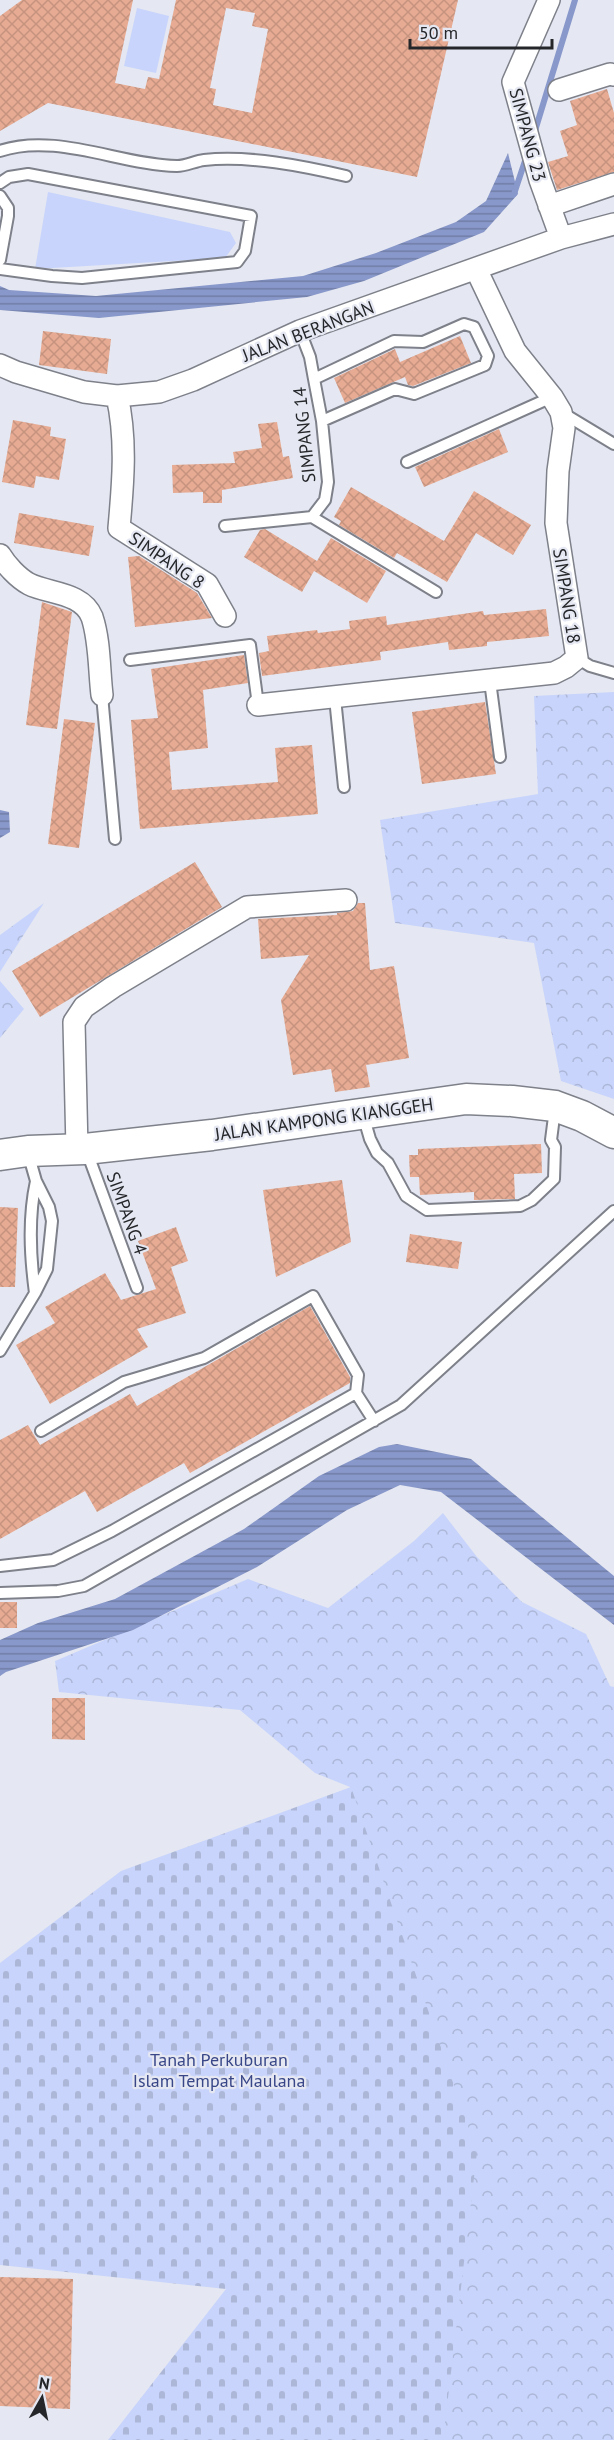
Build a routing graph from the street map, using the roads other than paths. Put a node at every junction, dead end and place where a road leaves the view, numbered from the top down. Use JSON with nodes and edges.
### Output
{"nodes":[{"id":1,"x":549,"y":0,"type":"edge"},
{"id":2,"x":614,"y":75,"type":"edge"},
{"id":3,"x":559,"y":90,"type":"dead end"},
{"id":4,"x":0,"y":151,"type":"edge"},
{"id":5,"x":346,"y":176,"type":"dead end"},
{"id":6,"x":0,"y":183,"type":"edge"},
{"id":7,"x":614,"y":184,"type":"edge"},
{"id":8,"x":0,"y":196,"type":"edge"},
{"id":9,"x":549,"y":206,"type":"junction"},
{"id":10,"x":614,"y":224,"type":"edge"},
{"id":11,"x":561,"y":238,"type":"junction"},
{"id":12,"x":0,"y":260,"type":"edge"},
{"id":13,"x":476,"y":268,"type":"junction"},
{"id":14,"x":0,"y":269,"type":"edge"},
{"id":15,"x":300,"y":332,"type":"junction"},
{"id":16,"x":0,"y":364,"type":"edge"},
{"id":17,"x":314,"y":379,"type":"junction"},
{"id":18,"x":117,"y":396,"type":"junction"},
{"id":19,"x":557,"y":404,"type":"junction"},
{"id":20,"x":322,"y":421,"type":"junction"},
{"id":21,"x":614,"y":444,"type":"edge"},
{"id":22,"x":407,"y":462,"type":"dead end"},
{"id":23,"x":312,"y":517,"type":"junction"},
{"id":24,"x":225,"y":526,"type":"dead end"},
{"id":25,"x":0,"y":555,"type":"edge"},
{"id":26,"x":436,"y":592,"type":"dead end"},
{"id":27,"x":225,"y":616,"type":"dead end"},
{"id":28,"x":577,"y":658,"type":"junction"},
{"id":29,"x":130,"y":660,"type":"dead end"},
{"id":30,"x":614,"y":673,"type":"edge"},
{"id":31,"x":490,"y":681,"type":"junction"},
{"id":32,"x":102,"y":695,"type":"joint"},
{"id":33,"x":335,"y":698,"type":"junction"},
{"id":34,"x":258,"y":705,"type":"joint"},
{"id":35,"x":500,"y":758,"type":"dead end"},
{"id":36,"x":344,"y":787,"type":"dead end"},
{"id":37,"x":115,"y":839,"type":"dead end"},
{"id":38,"x":346,"y":900,"type":"dead end"},
{"id":39,"x":555,"y":1106,"type":"junction"},
{"id":40,"x":363,"y":1115,"type":"junction"},
{"id":41,"x":614,"y":1133,"type":"edge"},
{"id":42,"x":81,"y":1149,"type":"junction"},
{"id":43,"x":9,"y":1150,"type":"edge"},
{"id":44,"x":36,"y":1181,"type":"junction"},
{"id":45,"x":614,"y":1211,"type":"edge"},
{"id":46,"x":137,"y":1288,"type":"dead end"},
{"id":47,"x":35,"y":1293,"type":"junction"},
{"id":48,"x":0,"y":1351,"type":"edge"},
{"id":49,"x":356,"y":1393,"type":"junction"},
{"id":50,"x":374,"y":1421,"type":"junction"},
{"id":51,"x":41,"y":1431,"type":"dead end"},
{"id":52,"x":0,"y":1566,"type":"edge"},
{"id":53,"x":0,"y":1593,"type":"edge"}],
"edges":[{"from":1,"to":9,"type":"street","name":"SIMPANG 23"},
{"from":2,"to":3,"type":"street"},
{"from":4,"to":5,"type":"lane"},
{"from":6,"to":14,"type":"lane"},
{"from":7,"to":9,"type":"street"},
{"from":8,"to":12,"type":"lane"},
{"from":9,"to":11,"type":"street","name":"SIMPANG 23"},
{"from":10,"to":11,"type":"street","name":"JALAN BERANGAN"},
{"from":11,"to":13,"type":"street","name":"JALAN BERANGAN"},
{"from":13,"to":15,"type":"street","name":"JALAN BERANGAN"},
{"from":13,"to":19,"type":"street"},
{"from":15,"to":17,"type":"lane","name":"SIMPANG 14"},
{"from":15,"to":18,"type":"street","name":"JALAN BERANGAN"},
{"from":16,"to":18,"type":"street","name":"JALAN BERANGAN"},
{"from":17,"to":20,"type":"lane","name":"SIMPANG 14"},
{"from":17,"to":20,"type":"lane"},
{"from":18,"to":27,"type":"street","name":"SIMPANG 8"},
{"from":19,"to":21,"type":"lane"},
{"from":19,"to":22,"type":"lane"},
{"from":19,"to":28,"type":"street","name":"SIMPANG 18"},
{"from":20,"to":23,"type":"lane","name":"SIMPANG 14"},
{"from":23,"to":24,"type":"lane"},
{"from":23,"to":26,"type":"lane"},
{"from":25,"to":32,"type":"street"},
{"from":28,"to":30,"type":"lane"},
{"from":28,"to":31,"type":"street","name":"SIMPANG 18"},
{"from":29,"to":34,"type":"lane"},
{"from":31,"to":33,"type":"street","name":"SIMPANG 18"},
{"from":31,"to":35,"type":"lane"},
{"from":32,"to":37,"type":"lane"},
{"from":33,"to":34,"type":"street","name":"SIMPANG 18"},
{"from":33,"to":36,"type":"lane"},
{"from":38,"to":42,"type":"street"},
{"from":39,"to":40,"type":"main road","name":"JALAN KAMPONG KIANGGEH"},
{"from":39,"to":40,"type":"lane"},
{"from":39,"to":41,"type":"main road","name":"JALAN KAMPONG KIANGGEH"},
{"from":40,"to":42,"type":"main road","name":"JALAN KAMPONG KIANGGEH"},
{"from":42,"to":43,"type":"main road","name":"JALAN KAMPONG KIANGGEH"},
{"from":42,"to":46,"type":"lane","name":"SIMPANG 4"},
{"from":43,"to":44,"type":"lane"},
{"from":44,"to":47,"type":"lane"},
{"from":44,"to":47,"type":"lane"},
{"from":45,"to":50,"type":"lane"},
{"from":47,"to":48,"type":"lane"},
{"from":49,"to":50,"type":"lane"},
{"from":49,"to":51,"type":"lane"},
{"from":49,"to":52,"type":"lane"},
{"from":50,"to":53,"type":"lane"}]}
